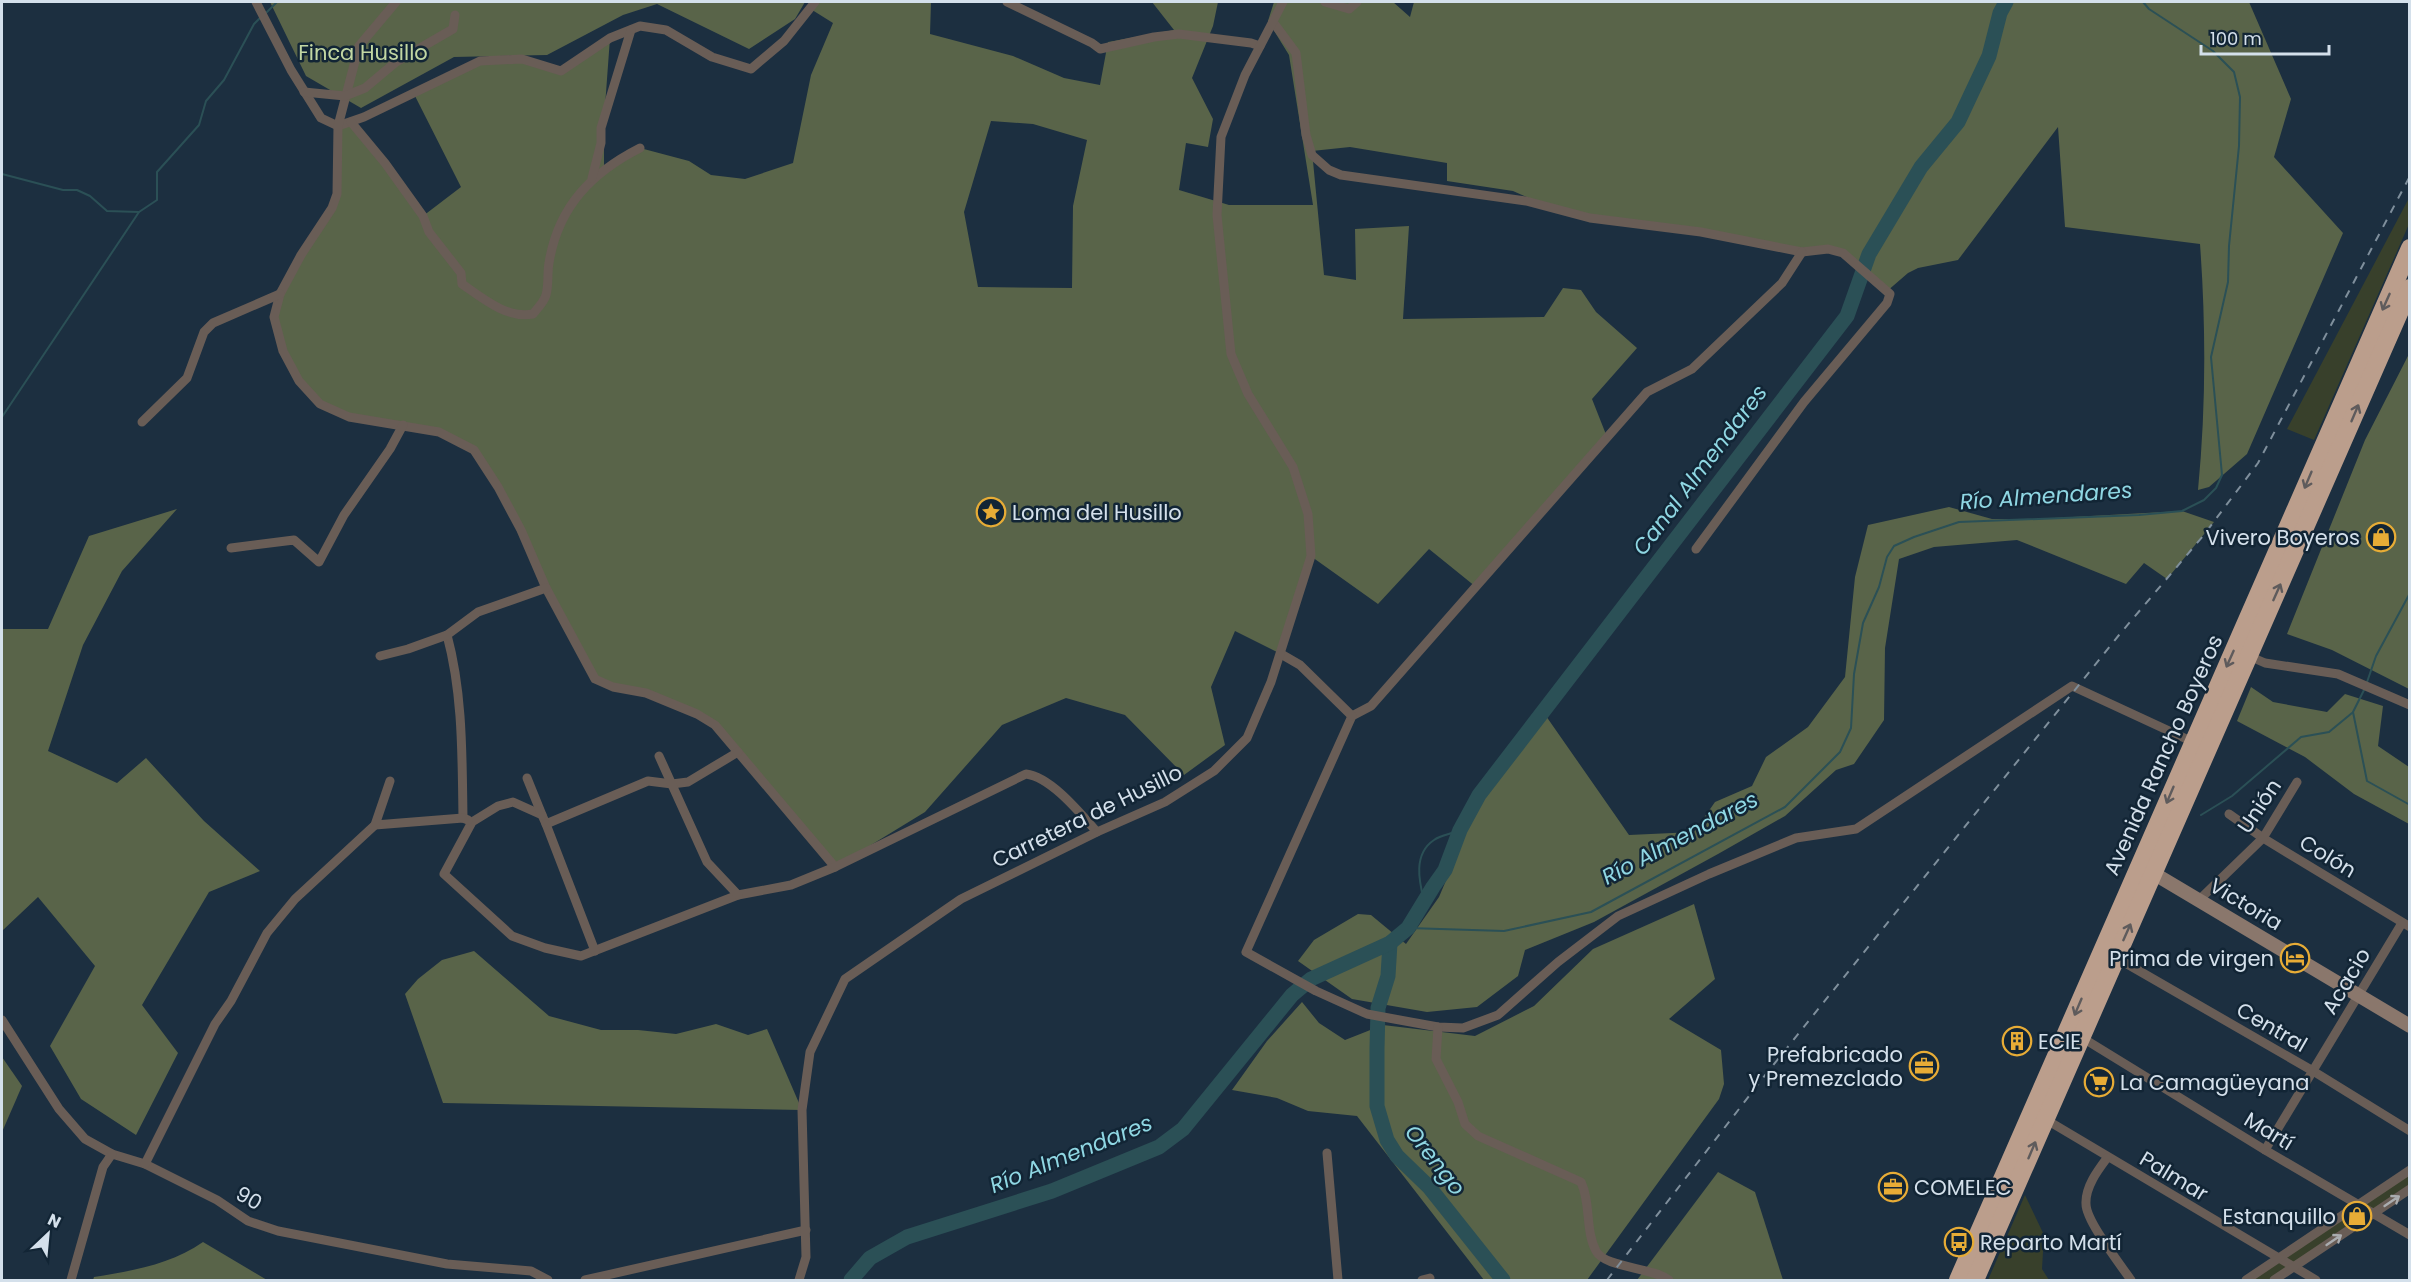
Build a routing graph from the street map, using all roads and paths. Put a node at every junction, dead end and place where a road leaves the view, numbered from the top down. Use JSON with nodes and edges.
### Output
{"nodes":[{"id":1,"x":396,"y":2,"type":"edge"},
{"id":2,"x":815,"y":2,"type":"edge"},
{"id":3,"x":1006,"y":2,"type":"edge"},
{"id":4,"x":1283,"y":2,"type":"edge"},
{"id":5,"x":1325,"y":2,"type":"edge"},
{"id":6,"x":1357,"y":2,"type":"edge"},
{"id":7,"x":257,"y":4,"type":"edge"},
{"id":8,"x":455,"y":15,"type":"dead end"},
{"id":9,"x":1273,"y":22,"type":"junction"},
{"id":10,"x":630,"y":30,"type":"junction"},
{"id":11,"x":1260,"y":46,"type":"junction"},
{"id":12,"x":304,"y":92,"type":"junction"},
{"id":13,"x":345,"y":96,"type":"junction"},
{"id":14,"x":351,"y":122,"type":"junction"},
{"id":15,"x":338,"y":126,"type":"junction"},
{"id":16,"x":640,"y":148,"type":"dead end"},
{"id":17,"x":592,"y":178,"type":"junction"},
{"id":18,"x":2409,"y":248,"type":"edge"},
{"id":19,"x":1802,"y":252,"type":"junction"},
{"id":20,"x":2409,"y":288,"type":"edge"},
{"id":21,"x":280,"y":294,"type":"junction"},
{"id":22,"x":142,"y":422,"type":"dead end"},
{"id":23,"x":403,"y":426,"type":"junction"},
{"id":24,"x":231,"y":548,"type":"dead end"},
{"id":25,"x":1696,"y":549,"type":"dead end"},
{"id":26,"x":546,"y":588,"type":"junction"},
{"id":27,"x":447,"y":635,"type":"junction"},
{"id":28,"x":1281,"y":654,"type":"junction"},
{"id":29,"x":380,"y":656,"type":"dead end"},
{"id":30,"x":2249,"y":656,"type":"junction"},
{"id":31,"x":2409,"y":705,"type":"edge"},
{"id":32,"x":1352,"y":716,"type":"junction"},
{"id":33,"x":2193,"y":742,"type":"junction"},
{"id":34,"x":738,"y":752,"type":"junction"},
{"id":35,"x":659,"y":756,"type":"dead end"},
{"id":36,"x":527,"y":778,"type":"dead end"},
{"id":37,"x":390,"y":781,"type":"dead end"},
{"id":38,"x":2297,"y":782,"type":"dead end"},
{"id":39,"x":672,"y":784,"type":"junction"},
{"id":40,"x":2229,"y":814,"type":"dead end"},
{"id":41,"x":468,"y":820,"type":"junction"},
{"id":42,"x":544,"y":820,"type":"junction"},
{"id":43,"x":375,"y":825,"type":"junction"},
{"id":44,"x":1097,"y":832,"type":"junction"},
{"id":45,"x":2263,"y":838,"type":"junction"},
{"id":46,"x":835,"y":867,"type":"junction"},
{"id":47,"x":2153,"y":873,"type":"junction"},
{"id":48,"x":738,"y":895,"type":"junction"},
{"id":49,"x":2199,"y":900,"type":"junction"},
{"id":50,"x":2406,"y":925,"type":"edge"},
{"id":51,"x":595,"y":951,"type":"junction"},
{"id":52,"x":2115,"y":957,"type":"junction"},
{"id":53,"x":2358,"y":995,"type":"junction"},
{"id":54,"x":2,"y":1020,"type":"edge"},
{"id":55,"x":2409,"y":1026,"type":"edge"},
{"id":56,"x":1438,"y":1027,"type":"junction"},
{"id":57,"x":2081,"y":1037,"type":"junction"},
{"id":58,"x":2313,"y":1071,"type":"junction"},
{"id":59,"x":2045,"y":1119,"type":"junction"},
{"id":60,"x":2409,"y":1131,"type":"edge"},
{"id":61,"x":2265,"y":1150,"type":"junction"},
{"id":62,"x":1327,"y":1153,"type":"dead end"},
{"id":63,"x":112,"y":1155,"type":"junction"},
{"id":64,"x":2107,"y":1158,"type":"junction"},
{"id":65,"x":145,"y":1164,"type":"junction"},
{"id":66,"x":2409,"y":1170,"type":"edge"},
{"id":67,"x":2409,"y":1189,"type":"edge"},
{"id":68,"x":2358,"y":1205,"type":"junction"},
{"id":69,"x":2374,"y":1214,"type":"junction"},
{"id":70,"x":806,"y":1230,"type":"junction"},
{"id":71,"x":2409,"y":1235,"type":"edge"},
{"id":72,"x":2279,"y":1259,"type":"junction"},
{"id":73,"x":2294,"y":1267,"type":"junction"},
{"id":74,"x":71,"y":1281,"type":"edge"},
{"id":75,"x":548,"y":1281,"type":"edge"},
{"id":76,"x":585,"y":1281,"type":"edge"},
{"id":77,"x":799,"y":1281,"type":"edge"},
{"id":78,"x":1338,"y":1281,"type":"edge"},
{"id":79,"x":1669,"y":1281,"type":"edge"},
{"id":80,"x":1958,"y":1281,"type":"edge"},
{"id":81,"x":1975,"y":1281,"type":"edge"},
{"id":82,"x":2131,"y":1281,"type":"edge"},
{"id":83,"x":2246,"y":1281,"type":"edge"},
{"id":84,"x":2274,"y":1281,"type":"edge"},
{"id":85,"x":2316,"y":1281,"type":"edge"}],
"edges":[{"from":1,"to":13,"type":"street"},
{"from":2,"to":10,"type":"street"},
{"from":3,"to":11,"type":"street"},
{"from":4,"to":9,"type":"street","name":"Carretera de Husillo"},
{"from":5,"to":6,"type":"street"},
{"from":7,"to":12,"type":"street"},
{"from":8,"to":13,"type":"street"},
{"from":9,"to":11,"type":"street","name":"Carretera de Husillo"},
{"from":9,"to":19,"type":"street"},
{"from":10,"to":14,"type":"street"},
{"from":10,"to":17,"type":"street"},
{"from":11,"to":28,"type":"street","name":"Carretera de Husillo"},
{"from":12,"to":13,"type":"street"},
{"from":12,"to":15,"type":"street"},
{"from":13,"to":15,"type":"street"},
{"from":14,"to":15,"type":"street"},
{"from":14,"to":17,"type":"street"},
{"from":15,"to":21,"type":"street"},
{"from":16,"to":17,"type":"street"},
{"from":18,"to":33,"type":"highway","name":"Avenida Rancho Boyeros","one_way":true},
{"from":19,"to":25,"type":"street"},
{"from":19,"to":32,"type":"street"},
{"from":30,"to":20,"type":"highway","name":"Avenida Rancho Boyeros","one_way":true},
{"from":21,"to":22,"type":"street"},
{"from":21,"to":23,"type":"street"},
{"from":23,"to":24,"type":"street"},
{"from":23,"to":26,"type":"street"},
{"from":26,"to":27,"type":"street"},
{"from":26,"to":34,"type":"street"},
{"from":27,"to":29,"type":"street"},
{"from":27,"to":41,"type":"street"},
{"from":28,"to":32,"type":"street"},
{"from":28,"to":44,"type":"street","name":"Carretera de Husillo"},
{"from":30,"to":31,"type":"street"},
{"from":30,"to":47,"type":"highway","name":"Avenida Rancho Boyeros"},
{"from":32,"to":56,"type":"street"},
{"from":33,"to":56,"type":"street"},
{"from":33,"to":80,"type":"highway","name":"Avenida Rancho Boyeros","one_way":true},
{"from":34,"to":39,"type":"street"},
{"from":34,"to":46,"type":"street"},
{"from":35,"to":39,"type":"street"},
{"from":36,"to":42,"type":"street"},
{"from":37,"to":43,"type":"street"},
{"from":38,"to":45,"type":"street","name":"Unión"},
{"from":39,"to":42,"type":"street"},
{"from":39,"to":48,"type":"street"},
{"from":40,"to":45,"type":"street","name":"Colón"},
{"from":41,"to":42,"type":"street"},
{"from":41,"to":43,"type":"street"},
{"from":41,"to":51,"type":"street"},
{"from":42,"to":51,"type":"street"},
{"from":43,"to":65,"type":"street"},
{"from":44,"to":46,"type":"street"},
{"from":44,"to":70,"type":"street","name":"Carretera de Husillo"},
{"from":45,"to":49,"type":"street","name":"Unión"},
{"from":45,"to":50,"type":"street","name":"Colón"},
{"from":46,"to":48,"type":"street"},
{"from":47,"to":49,"type":"street","name":"Victoria"},
{"from":52,"to":47,"type":"highway","name":"Avenida Rancho Boyeros","one_way":true},
{"from":48,"to":51,"type":"street"},
{"from":49,"to":53,"type":"street","name":"Victoria"},
{"from":50,"to":53,"type":"street","name":"Acacio"},
{"from":52,"to":57,"type":"highway","name":"Avenida Rancho Boyeros"},
{"from":52,"to":58,"type":"street","name":"Central"},
{"from":53,"to":55,"type":"street","name":"Victoria"},
{"from":53,"to":58,"type":"street","name":"Acacio"},
{"from":54,"to":63,"type":"street","name":"90"},
{"from":56,"to":79,"type":"street"},
{"from":57,"to":59,"type":"highway","name":"Avenida Rancho Boyeros"},
{"from":57,"to":61,"type":"street","name":"Martí"},
{"from":58,"to":60,"type":"street","name":"Central"},
{"from":58,"to":61,"type":"street","name":"Acacio"},
{"from":59,"to":64,"type":"street","name":"Palmar"},
{"from":81,"to":59,"type":"highway","name":"Avenida Rancho Boyeros","one_way":true},
{"from":61,"to":68,"type":"street","name":"Martí"},
{"from":62,"to":78,"type":"street"},
{"from":63,"to":65,"type":"street","name":"90"},
{"from":63,"to":74,"type":"street"},
{"from":64,"to":72,"type":"street","name":"Palmar"},
{"from":64,"to":82,"type":"street"},
{"from":65,"to":75,"type":"street","name":"90"},
{"from":66,"to":68,"type":"street"},
{"from":69,"to":67,"type":"street","one_way":true},
{"from":68,"to":69,"type":"street","name":"Martí"},
{"from":68,"to":72,"type":"street"},
{"from":69,"to":71,"type":"street","name":"Martí"},
{"from":73,"to":69,"type":"street","one_way":true},
{"from":70,"to":76,"type":"street"},
{"from":70,"to":77,"type":"street","name":"Carretera de Husillo"},
{"from":72,"to":73,"type":"street","name":"Palmar"},
{"from":72,"to":83,"type":"street"},
{"from":73,"to":84,"type":"street"},
{"from":73,"to":85,"type":"street","name":"Palmar"}]}
